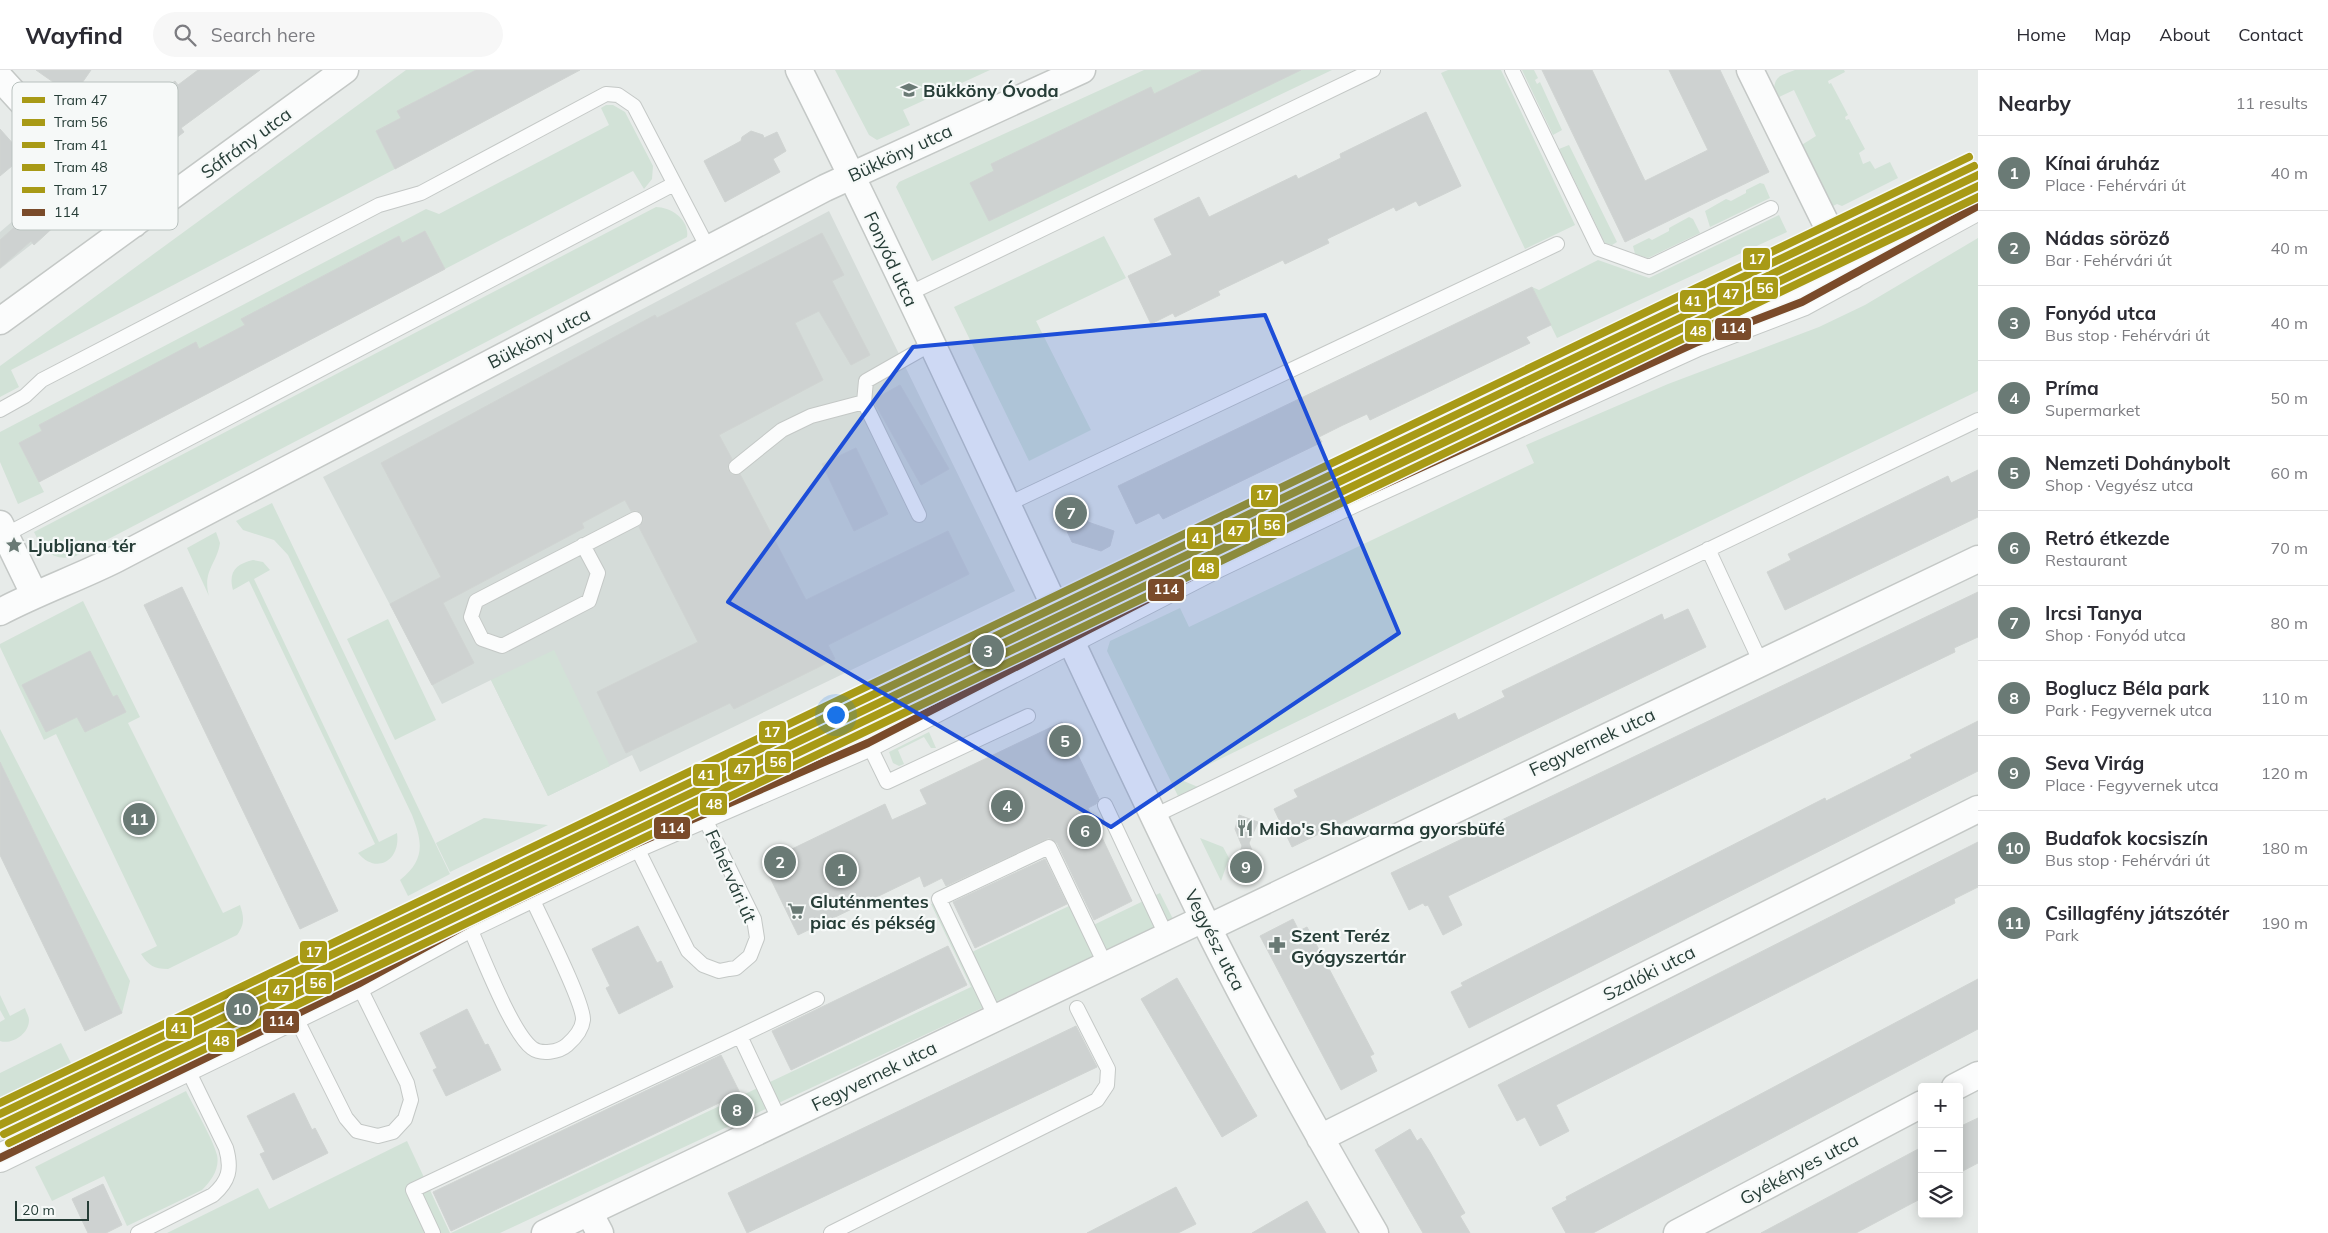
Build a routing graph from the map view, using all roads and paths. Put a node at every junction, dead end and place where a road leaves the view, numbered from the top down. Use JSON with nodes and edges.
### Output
{"nodes":[{"id":1,"x":346,"y":70,"type":"edge"},
{"id":2,"x":799,"y":70,"type":"edge"},
{"id":3,"x":1082,"y":70,"type":"edge"},
{"id":4,"x":1373,"y":70,"type":"edge"},
{"id":5,"x":1512,"y":70,"type":"edge"},
{"id":6,"x":1750,"y":70,"type":"edge"},
{"id":7,"x":0,"y":78,"type":"edge"},
{"id":8,"x":12,"y":91,"type":"edge"},
{"id":9,"x":852,"y":176,"type":"junction"},
{"id":10,"x":674,"y":184,"type":"junction"},
{"id":11,"x":178,"y":192,"type":"edge"},
{"id":12,"x":1978,"y":206,"type":"edge"},
{"id":13,"x":1771,"y":208,"type":"dead end"},
{"id":14,"x":126,"y":230,"type":"edge"},
{"id":15,"x":1557,"y":244,"type":"dead end"},
{"id":16,"x":709,"y":250,"type":"junction"},
{"id":17,"x":1852,"y":276,"type":"junction"},
{"id":18,"x":908,"y":294,"type":"junction"},
{"id":19,"x":0,"y":321,"type":"edge"},
{"id":20,"x":931,"y":344,"type":"junction"},
{"id":21,"x":864,"y":402,"type":"junction"},
{"id":22,"x":0,"y":410,"type":"edge"},
{"id":23,"x":1978,"y":420,"type":"edge"},
{"id":24,"x":736,"y":467,"type":"dead end"},
{"id":25,"x":1006,"y":505,"type":"junction"},
{"id":26,"x":919,"y":515,"type":"dead end"},
{"id":27,"x":635,"y":519,"type":"dead end"},
{"id":28,"x":3,"y":529,"type":"edge"},
{"id":29,"x":584,"y":546,"type":"junction"},
{"id":30,"x":1708,"y":550,"type":"junction"},
{"id":31,"x":1978,"y":559,"type":"edge"},
{"id":32,"x":34,"y":594,"type":"junction"},
{"id":33,"x":0,"y":612,"type":"edge"},
{"id":34,"x":1070,"y":638,"type":"junction"},
{"id":35,"x":1761,"y":663,"type":"junction"},
{"id":36,"x":1028,"y":716,"type":"dead end"},
{"id":37,"x":868,"y":743,"type":"junction"},
{"id":38,"x":1105,"y":805,"type":"dead end"},
{"id":39,"x":1978,"y":809,"type":"edge"},
{"id":40,"x":702,"y":813,"type":"junction"},
{"id":41,"x":1154,"y":816,"type":"junction"},
{"id":42,"x":635,"y":844,"type":"junction"},
{"id":43,"x":530,"y":894,"type":"junction"},
{"id":44,"x":468,"y":924,"type":"junction"},
{"id":45,"x":1206,"y":924,"type":"junction"},
{"id":46,"x":1167,"y":936,"type":"junction"},
{"id":47,"x":1106,"y":966,"type":"junction"},
{"id":48,"x":358,"y":984,"type":"junction"},
{"id":49,"x":816,"y":999,"type":"dead end"},
{"id":50,"x":1077,"y":1008,"type":"dead end"},
{"id":51,"x":294,"y":1014,"type":"junction"},
{"id":52,"x":996,"y":1018,"type":"junction"},
{"id":53,"x":740,"y":1036,"type":"junction"},
{"id":54,"x":186,"y":1066,"type":"junction"},
{"id":55,"x":1978,"y":1075,"type":"edge"},
{"id":56,"x":1963,"y":1083,"type":"edge"},
{"id":57,"x":1918,"y":1106,"type":"edge"},
{"id":58,"x":780,"y":1121,"type":"junction"},
{"id":59,"x":1320,"y":1138,"type":"junction"},
{"id":60,"x":0,"y":1158,"type":"edge"},
{"id":61,"x":594,"y":1223,"type":"edge"},
{"id":62,"x":138,"y":1233,"type":"edge"},
{"id":63,"x":432,"y":1233,"type":"edge"},
{"id":64,"x":545,"y":1233,"type":"edge"},
{"id":65,"x":831,"y":1233,"type":"edge"},
{"id":66,"x":1375,"y":1233,"type":"edge"},
{"id":67,"x":1677,"y":1233,"type":"edge"}],
"edges":[{"from":1,"to":11,"type":"street","name":"Sáfrány utca"},
{"from":2,"to":9,"type":"street","name":"Fonyód utca"},
{"from":3,"to":9,"type":"street","name":"Bükköny utca"},
{"from":4,"to":18,"type":"lane"},
{"from":5,"to":13,"type":"lane"},
{"from":6,"to":17,"type":"street"},
{"from":7,"to":8,"type":"street"},
{"from":9,"to":16,"type":"street","name":"Bükköny utca"},
{"from":9,"to":18,"type":"street","name":"Fonyód utca"},
{"from":10,"to":16,"type":"lane"},
{"from":10,"to":22,"type":"lane"},
{"from":10,"to":28,"type":"lane"},
{"from":12,"to":17,"type":"street","name":"Fehérvári út"},
{"from":14,"to":19,"type":"street","name":"Sáfrány utca"},
{"from":15,"to":25,"type":"lane"},
{"from":16,"to":32,"type":"street","name":"Bükköny utca"},
{"from":17,"to":34,"type":"street","name":"Fehérvári út"},
{"from":18,"to":20,"type":"street","name":"Fonyód utca"},
{"from":20,"to":21,"type":"lane"},
{"from":20,"to":25,"type":"street","name":"Fonyód utca"},
{"from":21,"to":24,"type":"lane"},
{"from":21,"to":26,"type":"lane"},
{"from":23,"to":30,"type":"lane"},
{"from":25,"to":34,"type":"street","name":"Fonyód utca"},
{"from":27,"to":29,"type":"lane"},
{"from":28,"to":32,"type":"street"},
{"from":29,"to":29,"type":"lane"},
{"from":30,"to":35,"type":"lane"},
{"from":30,"to":41,"type":"lane"},
{"from":31,"to":35,"type":"street","name":"Fegyvernek utca"},
{"from":32,"to":33,"type":"street","name":"Bükköny utca"},
{"from":34,"to":37,"type":"street","name":"Fehérvári út"},
{"from":34,"to":41,"type":"street","name":"Vegyész utca"},
{"from":35,"to":45,"type":"street","name":"Fegyvernek utca"},
{"from":36,"to":37,"type":"lane"},
{"from":37,"to":40,"type":"street","name":"Fehérvári út"},
{"from":38,"to":46,"type":"lane"},
{"from":39,"to":59,"type":"street","name":"Szalóki utca"},
{"from":40,"to":42,"type":"street","name":"Fehérvári út"},
{"from":40,"to":42,"type":"lane","name":"Fehérvári út"},
{"from":41,"to":45,"type":"street","name":"Vegyész utca"},
{"from":42,"to":43,"type":"street","name":"Fehérvári út"},
{"from":43,"to":44,"type":"street","name":"Fehérvári út"},
{"from":43,"to":44,"type":"lane"},
{"from":44,"to":48,"type":"street","name":"Fehérvári út"},
{"from":45,"to":46,"type":"street","name":"Fegyvernek utca"},
{"from":45,"to":59,"type":"street","name":"Vegyész utca"},
{"from":46,"to":47,"type":"street","name":"Fegyvernek utca"},
{"from":47,"to":52,"type":"street","name":"Fegyvernek utca"},
{"from":47,"to":52,"type":"lane"},
{"from":48,"to":51,"type":"street","name":"Fehérvári út"},
{"from":48,"to":51,"type":"lane"},
{"from":49,"to":53,"type":"lane"},
{"from":50,"to":65,"type":"lane"},
{"from":51,"to":54,"type":"street","name":"Fehérvári út"},
{"from":52,"to":58,"type":"street","name":"Fegyvernek utca"},
{"from":53,"to":58,"type":"lane"},
{"from":53,"to":63,"type":"lane"},
{"from":54,"to":60,"type":"street","name":"Fehérvári út"},
{"from":54,"to":62,"type":"lane"},
{"from":55,"to":56,"type":"street"},
{"from":57,"to":67,"type":"street","name":"Gyékényes utca"},
{"from":58,"to":61,"type":"street","name":"Fegyvernek utca"},
{"from":59,"to":66,"type":"street","name":"Vegyész utca"},
{"from":61,"to":64,"type":"street","name":"Fegyvernek utca"}]}
